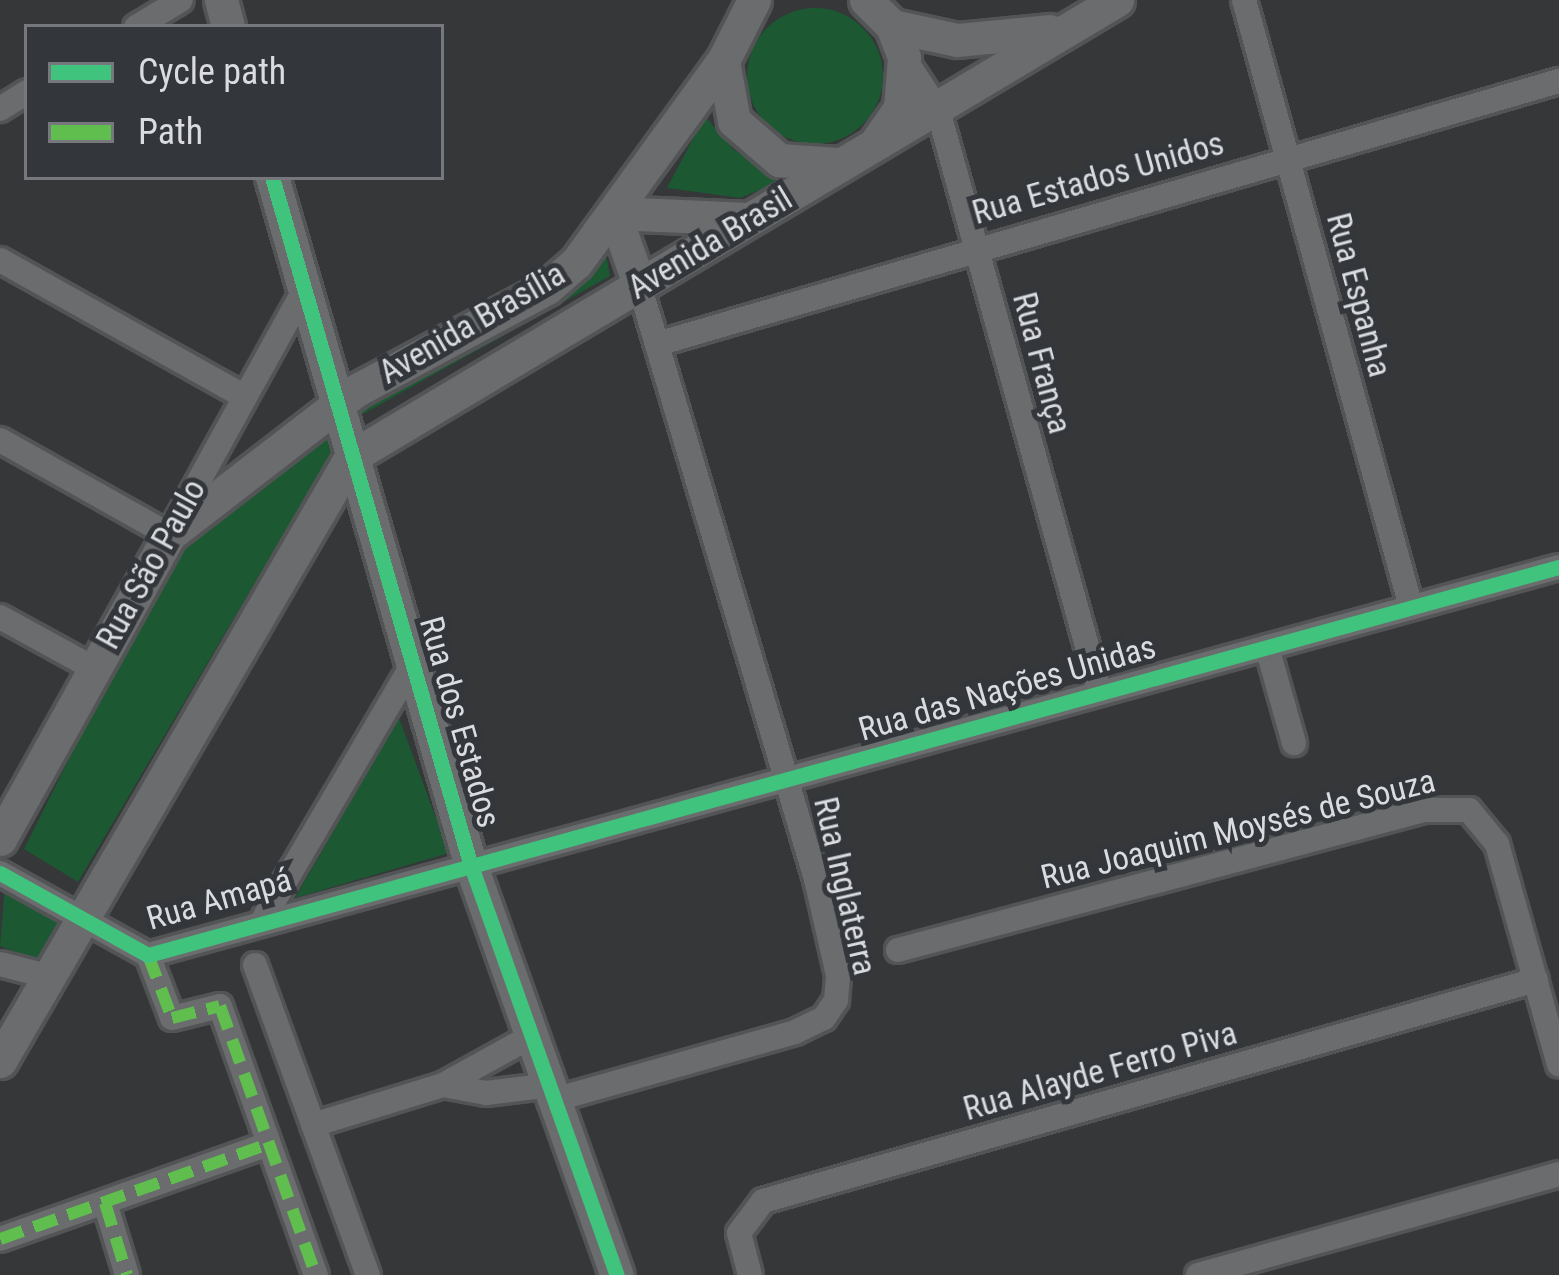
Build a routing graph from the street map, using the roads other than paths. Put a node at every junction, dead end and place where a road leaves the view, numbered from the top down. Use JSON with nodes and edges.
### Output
{"nodes":[{"id":1,"x":182,"y":0,"type":"edge"},
{"id":2,"x":1118,"y":0,"type":"edge"},
{"id":3,"x":1244,"y":0,"type":"edge"},
{"id":4,"x":755,"y":4,"type":"edge"},
{"id":5,"x":880,"y":17,"type":"edge"},
{"id":6,"x":141,"y":24,"type":"edge"},
{"id":7,"x":1067,"y":28,"type":"junction"},
{"id":8,"x":723,"y":61,"type":"junction"},
{"id":9,"x":1559,"y":81,"type":"edge"},
{"id":10,"x":938,"y":110,"type":"junction"},
{"id":11,"x":854,"y":156,"type":"junction"},
{"id":12,"x":1287,"y":159,"type":"junction"},
{"id":13,"x":273,"y":180,"type":"edge"},
{"id":14,"x":614,"y":213,"type":"junction"},
{"id":15,"x":751,"y":219,"type":"junction"},
{"id":16,"x":976,"y":247,"type":"junction"},
{"id":17,"x":0,"y":260,"type":"edge"},
{"id":18,"x":639,"y":284,"type":"junction"},
{"id":19,"x":304,"y":290,"type":"junction"},
{"id":20,"x":657,"y":344,"type":"junction"},
{"id":21,"x":243,"y":396,"type":"junction"},
{"id":22,"x":337,"y":405,"type":"junction"},
{"id":23,"x":0,"y":440,"type":"edge"},
{"id":24,"x":352,"y":458,"type":"junction"},
{"id":25,"x":169,"y":535,"type":"junction"},
{"id":26,"x":1559,"y":567,"type":"edge"},
{"id":27,"x":1411,"y":607,"type":"junction"},
{"id":28,"x":0,"y":616,"type":"edge"},
{"id":29,"x":1267,"y":647,"type":"junction"},
{"id":30,"x":412,"y":665,"type":"junction"},
{"id":31,"x":93,"y":668,"type":"junction"},
{"id":32,"x":1100,"y":693,"type":"junction"},
{"id":33,"x":1294,"y":743,"type":"dead end"},
{"id":34,"x":787,"y":780,"type":"junction"},
{"id":35,"x":9,"y":799,"type":"edge"},
{"id":36,"x":0,"y":839,"type":"edge"},
{"id":37,"x":470,"y":863,"type":"junction"},
{"id":38,"x":0,"y":873,"type":"edge"},
{"id":39,"x":265,"y":916,"type":"junction"},
{"id":40,"x":79,"y":917,"type":"junction"},
{"id":41,"x":898,"y":950,"type":"dead end"},
{"id":42,"x":148,"y":955,"type":"junction"},
{"id":43,"x":0,"y":964,"type":"edge"},
{"id":44,"x":255,"y":965,"type":"dead end"},
{"id":45,"x":47,"y":976,"type":"junction"},
{"id":46,"x":1535,"y":980,"type":"junction"},
{"id":47,"x":528,"y":1038,"type":"junction"},
{"id":48,"x":0,"y":1061,"type":"edge"},
{"id":49,"x":1559,"y":1064,"type":"edge"},
{"id":50,"x":443,"y":1085,"type":"junction"},
{"id":51,"x":547,"y":1094,"type":"junction"},
{"id":52,"x":313,"y":1125,"type":"junction"},
{"id":53,"x":269,"y":1144,"type":"junction"},
{"id":54,"x":1559,"y":1174,"type":"edge"},
{"id":55,"x":105,"y":1203,"type":"junction"},
{"id":56,"x":0,"y":1239,"type":"edge"},
{"id":57,"x":127,"y":1275,"type":"edge"},
{"id":58,"x":316,"y":1275,"type":"edge"},
{"id":59,"x":368,"y":1275,"type":"edge"},
{"id":60,"x":617,"y":1275,"type":"edge"},
{"id":61,"x":750,"y":1275,"type":"edge"},
{"id":62,"x":1198,"y":1275,"type":"edge"}],
"edges":[{"from":1,"to":6,"type":"street"},
{"from":2,"to":7,"type":"main road","name":"Avenida Brasil"},
{"from":3,"to":12,"type":"street","name":"Rua Espanha"},
{"from":4,"to":8,"type":"main road","name":"Avenida Brasília"},
{"from":5,"to":7,"type":"main road","name":"Avenida Brasil"},
{"from":5,"to":10,"type":"street","name":"Rua França"},
{"from":5,"to":11,"type":"main road"},
{"from":7,"to":10,"type":"main road","name":"Avenida Brasil"},
{"from":8,"to":11,"type":"main road"},
{"from":8,"to":14,"type":"main road","name":"Avenida Brasília"},
{"from":9,"to":12,"type":"street","name":"Rua Estados Unidos"},
{"from":10,"to":11,"type":"main road","name":"Avenida Brasil"},
{"from":10,"to":16,"type":"street","name":"Rua França"},
{"from":11,"to":15,"type":"main road","name":"Avenida Brasil"},
{"from":12,"to":16,"type":"street","name":"Rua Estados Unidos"},
{"from":12,"to":27,"type":"street","name":"Rua Espanha"},
{"from":13,"to":19,"type":"main road","name":"Rua dos Estados"},
{"from":14,"to":15,"type":"main road"},
{"from":14,"to":18,"type":"main road"},
{"from":14,"to":22,"type":"main road","name":"Avenida Brasília"},
{"from":15,"to":18,"type":"main road","name":"Avenida Brasil"},
{"from":16,"to":20,"type":"street","name":"Rua Estados Unidos"},
{"from":16,"to":32,"type":"street","name":"Rua França"},
{"from":17,"to":21,"type":"street"},
{"from":18,"to":20,"type":"street","name":"Rua Inglaterra"},
{"from":18,"to":24,"type":"main road","name":"Avenida Brasil"},
{"from":19,"to":21,"type":"street","name":"Rua São Paulo"},
{"from":19,"to":22,"type":"main road","name":"Rua dos Estados"},
{"from":20,"to":34,"type":"street","name":"Rua Inglaterra"},
{"from":21,"to":25,"type":"street","name":"Rua São Paulo"},
{"from":22,"to":24,"type":"main road","name":"Rua dos Estados"},
{"from":22,"to":25,"type":"main road","name":"Avenida Brasília"},
{"from":23,"to":25,"type":"street"},
{"from":24,"to":30,"type":"main road","name":"Rua dos Estados"},
{"from":24,"to":40,"type":"main road"},
{"from":25,"to":31,"type":"main road","name":"Rua São Paulo"},
{"from":26,"to":27,"type":"street","name":"Rua das Nações Unidas"},
{"from":27,"to":29,"type":"street","name":"Rua das Nações Unidas"},
{"from":28,"to":31,"type":"street"},
{"from":29,"to":32,"type":"street","name":"Rua das Nações Unidas"},
{"from":29,"to":33,"type":"street"},
{"from":30,"to":37,"type":"main road","name":"Rua dos Estados"},
{"from":30,"to":39,"type":"street"},
{"from":31,"to":35,"type":"main road","name":"Rua São Paulo"},
{"from":32,"to":34,"type":"street","name":"Rua das Nações Unidas"},
{"from":34,"to":37,"type":"street","name":"Rua das Nações Unidas"},
{"from":34,"to":51,"type":"street","name":"Rua Inglaterra"},
{"from":35,"to":36,"type":"main road","name":"Rua São Paulo"},
{"from":37,"to":39,"type":"street","name":"Rua Amapá"},
{"from":37,"to":47,"type":"main road","name":"Rua dos Estados"},
{"from":38,"to":40,"type":"street","name":"Rua Amapá"},
{"from":39,"to":42,"type":"street","name":"Rua Amapá"},
{"from":40,"to":42,"type":"street","name":"Rua Amapá"},
{"from":40,"to":45,"type":"main road"},
{"from":41,"to":46,"type":"street","name":"Rua Joaquim Moysés de Souza"},
{"from":42,"to":53,"type":"street"},
{"from":43,"to":45,"type":"street"},
{"from":44,"to":52,"type":"street"},
{"from":45,"to":48,"type":"main road"},
{"from":46,"to":49,"type":"street","name":"Rua Joaquim Moysés de Souza"},
{"from":46,"to":61,"type":"street","name":"Rua Alayde Ferro Piva"},
{"from":47,"to":50,"type":"street"},
{"from":47,"to":51,"type":"main road","name":"Rua dos Estados"},
{"from":50,"to":51,"type":"street"},
{"from":50,"to":52,"type":"street"},
{"from":51,"to":60,"type":"main road","name":"Rua dos Estados"},
{"from":52,"to":59,"type":"street"},
{"from":53,"to":55,"type":"street"},
{"from":53,"to":58,"type":"street"},
{"from":54,"to":62,"type":"street"},
{"from":55,"to":56,"type":"street"},
{"from":55,"to":57,"type":"street"}]}
